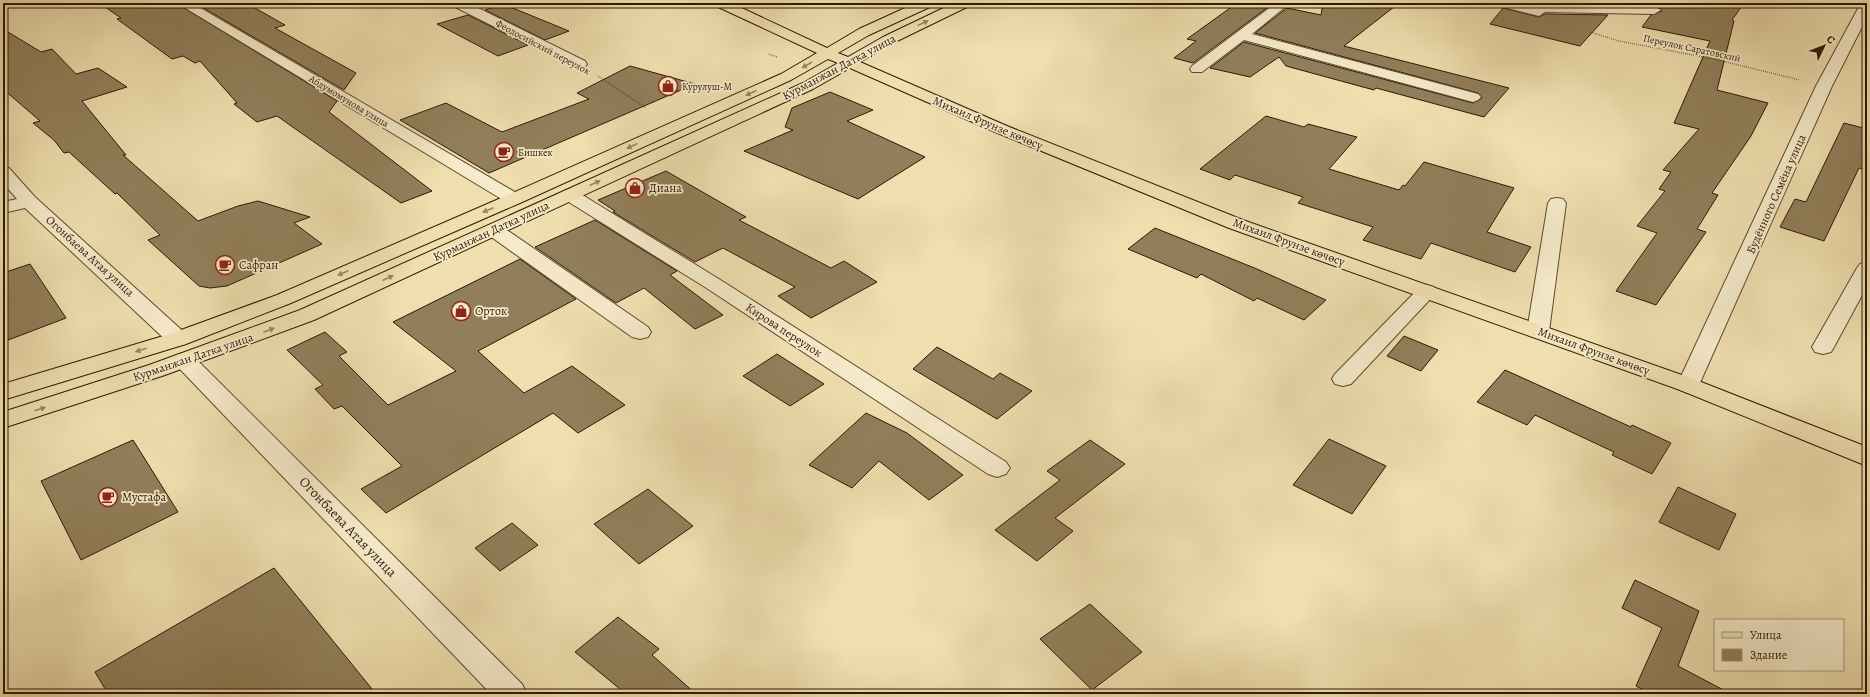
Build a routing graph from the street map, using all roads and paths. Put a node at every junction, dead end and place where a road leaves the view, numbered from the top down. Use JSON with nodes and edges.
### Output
{"nodes":[{"id":1,"x":183,"y":3,"type":"edge"},
{"id":2,"x":458,"y":3,"type":"edge"},
{"id":3,"x":721,"y":3,"type":"edge"},
{"id":4,"x":926,"y":3,"type":"edge"},
{"id":5,"x":964,"y":3,"type":"edge"},
{"id":6,"x":1284,"y":3,"type":"edge"},
{"id":7,"x":1504,"y":3,"type":"edge"},
{"id":8,"x":1867,"y":4,"type":"edge"},
{"id":9,"x":1526,"y":8,"type":"junction"},
{"id":10,"x":1654,"y":10,"type":"dead end"},
{"id":11,"x":1564,"y":18,"type":"joint"},
{"id":12,"x":1240,"y":35,"type":"junction"},
{"id":13,"x":828,"y":53,"type":"junction"},
{"id":14,"x":849,"y":62,"type":"junction"},
{"id":15,"x":580,"y":64,"type":"joint"},
{"id":16,"x":1197,"y":69,"type":"dead end"},
{"id":17,"x":1824,"y":86,"type":"junction"},
{"id":18,"x":1473,"y":97,"type":"dead end"},
{"id":19,"x":646,"y":108,"type":"dead end"},
{"id":20,"x":3,"y":172,"type":"edge"},
{"id":21,"x":570,"y":194,"type":"junction"},
{"id":22,"x":514,"y":199,"type":"junction"},
{"id":23,"x":29,"y":201,"type":"junction"},
{"id":24,"x":1557,"y":203,"type":"dead end"},
{"id":25,"x":3,"y":208,"type":"edge"},
{"id":26,"x":494,"y":230,"type":"junction"},
{"id":27,"x":1867,"y":268,"type":"edge"},
{"id":28,"x":1426,"y":291,"type":"junction"},
{"id":29,"x":1538,"y":331,"type":"junction"},
{"id":30,"x":640,"y":332,"type":"dead end"},
{"id":31,"x":1822,"y":347,"type":"dead end"},
{"id":32,"x":181,"y":350,"type":"junction"},
{"id":33,"x":1343,"y":379,"type":"dead end"},
{"id":34,"x":1688,"y":385,"type":"junction"},
{"id":35,"x":3,"y":392,"type":"edge"},
{"id":36,"x":3,"y":420,"type":"edge"},
{"id":37,"x":1867,"y":457,"type":"edge"},
{"id":38,"x":997,"y":468,"type":"dead end"},
{"id":39,"x":511,"y":694,"type":"edge"}],
"edges":[{"from":1,"to":22,"type":"street","name":"Абдумомунова улица"},
{"from":2,"to":15,"type":"street","name":"Феодосийский переулок"},
{"from":3,"to":13,"type":"main road","name":"Михаил Фрунзе көчөсү"},
{"from":4,"to":13,"type":"main road","name":"Курманжан Датка улица"},
{"from":14,"to":5,"type":"main road","name":"Курманжан Датка улица","one_way":true},
{"from":6,"to":12,"type":"street"},
{"from":7,"to":9,"type":"street"},
{"from":8,"to":17,"type":"street","name":"Будённого Семёна улица"},
{"from":9,"to":10,"type":"street"},
{"from":9,"to":11,"type":"street"},
{"from":11,"to":17,"type":"path","name":"Переулок Саратовский"},
{"from":12,"to":16,"type":"street"},
{"from":12,"to":18,"type":"street"},
{"from":13,"to":14,"type":"main road","name":"Михаил Фрунзе көчөсү"},
{"from":13,"to":22,"type":"main road","name":"Курманжан Датка улица","one_way":true},
{"from":21,"to":14,"type":"main road","name":"Курманжан Датка улица","one_way":true},
{"from":14,"to":28,"type":"main road","name":"Михаил Фрунзе көчөсү"},
{"from":15,"to":19,"type":"path","name":"Феодосийский переулок"},
{"from":17,"to":34,"type":"street","name":"Будённого Семёна улица"},
{"from":20,"to":23,"type":"street","name":"Огонбаева Атая улица"},
{"from":21,"to":26,"type":"main road","name":"Курманжан Датка улица"},
{"from":21,"to":38,"type":"street","name":"Кирова переулок"},
{"from":22,"to":32,"type":"main road","name":"Курманжан Датка улица","one_way":true},
{"from":23,"to":25,"type":"street"},
{"from":23,"to":32,"type":"street","name":"Огонбаева Атая улица"},
{"from":24,"to":29,"type":"street"},
{"from":26,"to":30,"type":"street"},
{"from":32,"to":26,"type":"main road","name":"Курманжан Датка улица","one_way":true},
{"from":27,"to":31,"type":"street"},
{"from":28,"to":29,"type":"main road","name":"Михаил Фрунзе көчөсү"},
{"from":28,"to":33,"type":"street"},
{"from":29,"to":34,"type":"main road","name":"Михаил Фрунзе көчөсү"},
{"from":32,"to":35,"type":"main road","name":"Курманжан Датка улица","one_way":true},
{"from":36,"to":32,"type":"main road","name":"Курманжан Датка улица","one_way":true},
{"from":32,"to":39,"type":"street","name":"Огонбаева Атая улица"},
{"from":34,"to":37,"type":"main road","name":"Михаил Фрунзе көчөсү"}]}
